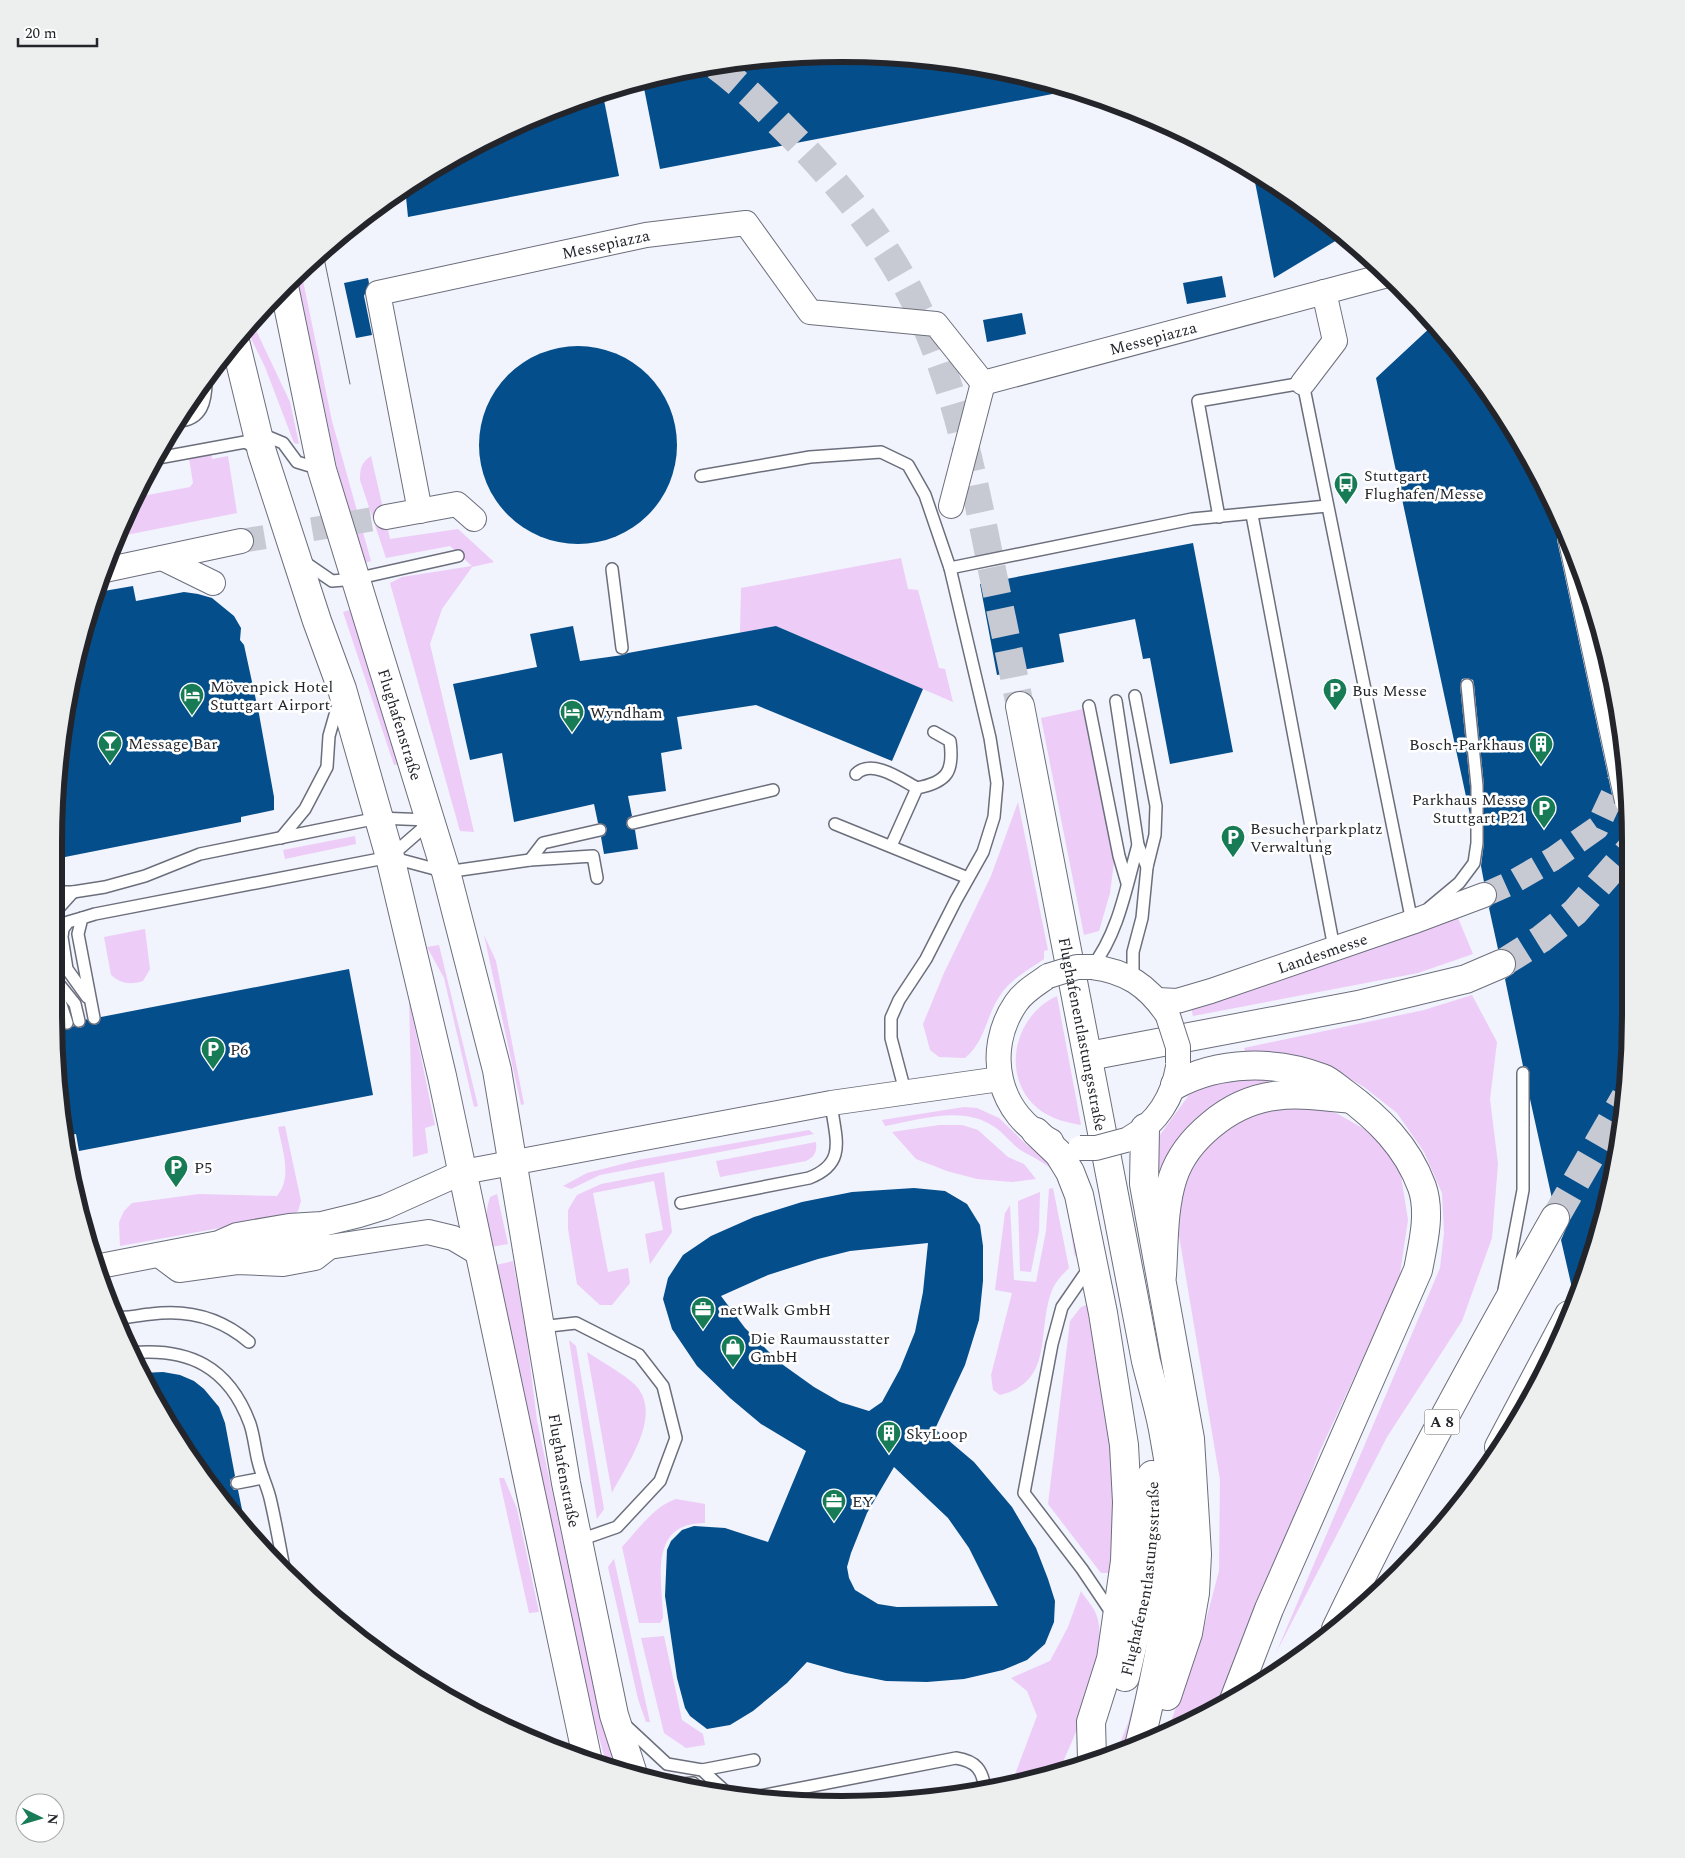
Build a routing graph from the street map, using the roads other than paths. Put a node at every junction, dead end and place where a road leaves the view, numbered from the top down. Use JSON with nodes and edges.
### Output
{"nodes":[{"id":1,"x":1379,"y":277,"type":"edge"},
{"id":2,"x":1324,"y":292,"type":"junction"},
{"id":3,"x":286,"y":296,"type":"edge"},
{"id":4,"x":238,"y":351,"type":"edge"},
{"id":5,"x":1303,"y":382,"type":"junction"},
{"id":6,"x":983,"y":383,"type":"junction"},
{"id":7,"x":205,"y":393,"type":"edge"},
{"id":8,"x":188,"y":419,"type":"edge"},
{"id":9,"x":260,"y":442,"type":"junction"},
{"id":10,"x":164,"y":457,"type":"edge"},
{"id":11,"x":322,"y":470,"type":"junction"},
{"id":12,"x":701,"y":476,"type":"dead end"},
{"id":13,"x":951,"y":506,"type":"dead end"},
{"id":14,"x":1328,"y":506,"type":"junction"},
{"id":15,"x":420,"y":511,"type":"junction"},
{"id":16,"x":1252,"y":515,"type":"junction"},
{"id":17,"x":386,"y":517,"type":"tunnel mouth"},
{"id":18,"x":1219,"y":517,"type":"junction"},
{"id":19,"x":474,"y":519,"type":"dead end"},
{"id":20,"x":241,"y":541,"type":"tunnel mouth"},
{"id":21,"x":296,"y":556,"type":"junction"},
{"id":22,"x":458,"y":556,"type":"dead end"},
{"id":23,"x":162,"y":558,"type":"junction"},
{"id":24,"x":113,"y":568,"type":"edge"},
{"id":25,"x":950,"y":568,"type":"junction"},
{"id":26,"x":612,"y":569,"type":"dead end"},
{"id":27,"x":355,"y":579,"type":"junction"},
{"id":28,"x":213,"y":583,"type":"dead end"},
{"id":29,"x":1583,"y":600,"type":"edge"},
{"id":30,"x":622,"y":648,"type":"dead end"},
{"id":31,"x":1467,"y":685,"type":"dead end"},
{"id":32,"x":342,"y":689,"type":"junction"},
{"id":33,"x":1135,"y":696,"type":"dead end"},
{"id":34,"x":1116,"y":701,"type":"dead end"},
{"id":35,"x":1020,"y":706,"type":"tunnel mouth"},
{"id":36,"x":1089,"y":706,"type":"dead end"},
{"id":37,"x":934,"y":732,"type":"dead end"},
{"id":38,"x":1618,"y":758,"type":"edge"},
{"id":39,"x":856,"y":774,"type":"dead end"},
{"id":40,"x":917,"y":788,"type":"junction"},
{"id":41,"x":772,"y":790,"type":"dead end"},
{"id":42,"x":378,"y":818,"type":"junction"},
{"id":43,"x":431,"y":820,"type":"junction"},
{"id":44,"x":633,"y":822,"type":"dead end"},
{"id":45,"x":835,"y":824,"type":"dead end"},
{"id":46,"x":600,"y":830,"type":"dead end"},
{"id":47,"x":281,"y":838,"type":"junction"},
{"id":48,"x":1138,"y":845,"type":"junction"},
{"id":49,"x":891,"y":846,"type":"junction"},
{"id":50,"x":390,"y":857,"type":"junction"},
{"id":51,"x":530,"y":860,"type":"junction"},
{"id":52,"x":1148,"y":867,"type":"junction"},
{"id":53,"x":446,"y":872,"type":"junction"},
{"id":54,"x":597,"y":878,"type":"dead end"},
{"id":55,"x":968,"y":878,"type":"junction"},
{"id":56,"x":1127,"y":883,"type":"junction"},
{"id":57,"x":62,"y":892,"type":"edge"},
{"id":58,"x":73,"y":892,"type":"junction"},
{"id":59,"x":1484,"y":895,"type":"tunnel mouth"},
{"id":60,"x":62,"y":904,"type":"edge"},
{"id":61,"x":82,"y":918,"type":"junction"},
{"id":62,"x":1412,"y":922,"type":"junction"},
{"id":63,"x":1334,"y":948,"type":"junction"},
{"id":64,"x":1501,"y":964,"type":"tunnel mouth"},
{"id":65,"x":1092,"y":967,"type":"junction"},
{"id":66,"x":1133,"y":979,"type":"junction"},
{"id":67,"x":62,"y":988,"type":"edge"},
{"id":68,"x":90,"y":1000,"type":"junction"},
{"id":69,"x":62,"y":1008,"type":"edge"},
{"id":70,"x":1163,"y":1008,"type":"junction"},
{"id":71,"x":94,"y":1018,"type":"dead end"},
{"id":72,"x":79,"y":1021,"type":"dead end"},
{"id":73,"x":67,"y":1023,"type":"dead end"},
{"id":74,"x":1088,"y":1056,"type":"junction"},
{"id":75,"x":1523,"y":1073,"type":"dead end"},
{"id":76,"x":1177,"y":1074,"type":"junction"},
{"id":77,"x":1000,"y":1079,"type":"junction"},
{"id":78,"x":905,"y":1091,"type":"junction"},
{"id":79,"x":1353,"y":1099,"type":"junction"},
{"id":80,"x":831,"y":1104,"type":"junction"},
{"id":81,"x":1036,"y":1132,"type":"junction"},
{"id":82,"x":1135,"y":1134,"type":"junction"},
{"id":83,"x":513,"y":1163,"type":"junction"},
{"id":84,"x":463,"y":1172,"type":"junction"},
{"id":85,"x":681,"y":1203,"type":"dead end"},
{"id":86,"x":1555,"y":1218,"type":"tunnel mouth"},
{"id":87,"x":320,"y":1237,"type":"junction"},
{"id":88,"x":480,"y":1254,"type":"junction"},
{"id":89,"x":159,"y":1255,"type":"junction"},
{"id":90,"x":1093,"y":1262,"type":"junction"},
{"id":91,"x":104,"y":1265,"type":"edge"},
{"id":92,"x":1162,"y":1275,"type":"junction"},
{"id":93,"x":1500,"y":1314,"type":"junction"},
{"id":94,"x":124,"y":1318,"type":"edge"},
{"id":95,"x":540,"y":1328,"type":"junction"},
{"id":96,"x":249,"y":1342,"type":"dead end"},
{"id":97,"x":139,"y":1352,"type":"edge"},
{"id":98,"x":1146,"y":1361,"type":"junction"},
{"id":99,"x":263,"y":1478,"type":"junction"},
{"id":100,"x":237,"y":1483,"type":"dead end"},
{"id":101,"x":577,"y":1541,"type":"junction"},
{"id":102,"x":282,"y":1557,"type":"edge"},
{"id":103,"x":1344,"y":1613,"type":"edge"},
{"id":104,"x":1117,"y":1622,"type":"junction"},
{"id":105,"x":1239,"y":1687,"type":"edge"},
{"id":106,"x":614,"y":1715,"type":"junction"},
{"id":107,"x":1150,"y":1732,"type":"edge"},
{"id":108,"x":1143,"y":1735,"type":"edge"},
{"id":109,"x":586,"y":1752,"type":"edge"},
{"id":110,"x":1096,"y":1753,"type":"edge"},
{"id":111,"x":1093,"y":1754,"type":"edge"},
{"id":112,"x":754,"y":1760,"type":"dead end"},
{"id":113,"x":630,"y":1766,"type":"edge"},
{"id":114,"x":702,"y":1770,"type":"junction"},
{"id":115,"x":985,"y":1783,"type":"edge"},
{"id":116,"x":719,"y":1786,"type":"edge"},
{"id":117,"x":777,"y":1793,"type":"edge"}],
"edges":[{"from":1,"to":2,"type":"street","name":"Messepiazza"},
{"from":2,"to":5,"type":"street"},
{"from":2,"to":6,"type":"street","name":"Messepiazza"},
{"from":3,"to":11,"type":"main road","name":"Flughafenstraße"},
{"from":4,"to":9,"type":"main road"},
{"from":5,"to":14,"type":"lane"},
{"from":5,"to":18,"type":"lane"},
{"from":6,"to":13,"type":"street"},
{"from":6,"to":15,"type":"street","name":"Messepiazza"},
{"from":7,"to":8,"type":"lane"},
{"from":9,"to":10,"type":"lane"},
{"from":9,"to":11,"type":"lane"},
{"from":9,"to":21,"type":"main road"},
{"from":11,"to":27,"type":"main road","name":"Flughafenstraße"},
{"from":12,"to":25,"type":"lane"},
{"from":14,"to":16,"type":"lane"},
{"from":14,"to":62,"type":"lane"},
{"from":15,"to":17,"type":"street"},
{"from":15,"to":19,"type":"street"},
{"from":16,"to":18,"type":"lane"},
{"from":16,"to":63,"type":"lane"},
{"from":18,"to":25,"type":"lane"},
{"from":20,"to":23,"type":"street"},
{"from":21,"to":27,"type":"lane"},
{"from":21,"to":32,"type":"main road"},
{"from":22,"to":27,"type":"lane"},
{"from":23,"to":24,"type":"street"},
{"from":23,"to":28,"type":"street"},
{"from":25,"to":55,"type":"lane"},
{"from":26,"to":30,"type":"lane"},
{"from":27,"to":43,"type":"main road","name":"Flughafenstraße"},
{"from":29,"to":38,"type":"street","bridge":true},
{"from":31,"to":62,"type":"lane"},
{"from":32,"to":42,"type":"main road"},
{"from":32,"to":47,"type":"lane"},
{"from":33,"to":52,"type":"lane"},
{"from":34,"to":48,"type":"lane"},
{"from":35,"to":74,"type":"main road","name":"Flughafenentlastungsstraße"},
{"from":36,"to":56,"type":"lane"},
{"from":37,"to":40,"type":"lane"},
{"from":39,"to":40,"type":"lane"},
{"from":40,"to":49,"type":"lane"},
{"from":41,"to":44,"type":"lane"},
{"from":42,"to":43,"type":"lane"},
{"from":42,"to":47,"type":"lane"},
{"from":42,"to":50,"type":"main road"},
{"from":43,"to":50,"type":"lane"},
{"from":43,"to":53,"type":"main road","name":"Flughafenstraße"},
{"from":45,"to":49,"type":"lane"},
{"from":46,"to":51,"type":"lane"},
{"from":47,"to":58,"type":"lane"},
{"from":48,"to":52,"type":"lane"},
{"from":48,"to":56,"type":"lane"},
{"from":49,"to":55,"type":"lane"},
{"from":50,"to":53,"type":"lane"},
{"from":50,"to":61,"type":"lane"},
{"from":50,"to":84,"type":"main road"},
{"from":51,"to":53,"type":"lane"},
{"from":51,"to":54,"type":"lane"},
{"from":52,"to":66,"type":"lane"},
{"from":53,"to":83,"type":"main road","name":"Flughafenstraße"},
{"from":55,"to":78,"type":"lane"},
{"from":56,"to":65,"type":"lane"},
{"from":57,"to":58,"type":"lane"},
{"from":58,"to":60,"type":"lane"},
{"from":59,"to":62,"type":"street","name":"Landesmesse"},
{"from":61,"to":68,"type":"lane"},
{"from":61,"to":68,"type":"lane"},
{"from":62,"to":63,"type":"street","name":"Landesmesse"},
{"from":63,"to":70,"type":"street","name":"Landesmesse"},
{"from":64,"to":74,"type":"main road"},
{"from":65,"to":66,"type":"street"},
{"from":65,"to":77,"type":"street","bridge":true},
{"from":66,"to":70,"type":"street"},
{"from":67,"to":72,"type":"lane"},
{"from":68,"to":71,"type":"lane"},
{"from":69,"to":73,"type":"lane"},
{"from":70,"to":76,"type":"street","bridge":true},
{"from":74,"to":98,"type":"main road","name":"Flughafenentlastungsstraße"},
{"from":75,"to":93,"type":"lane"},
{"from":76,"to":79,"type":"main road"},
{"from":76,"to":82,"type":"street"},
{"from":77,"to":78,"type":"street"},
{"from":77,"to":81,"type":"street"},
{"from":78,"to":80,"type":"street"},
{"from":79,"to":92,"type":"main road"},
{"from":79,"to":105,"type":"main road"},
{"from":80,"to":83,"type":"street"},
{"from":80,"to":85,"type":"lane"},
{"from":81,"to":82,"type":"street","bridge":true},
{"from":81,"to":90,"type":"main road"},
{"from":82,"to":92,"type":"main road"},
{"from":83,"to":84,"type":"street"},
{"from":83,"to":95,"type":"main road","name":"Flughafenstraße"},
{"from":84,"to":87,"type":"street"},
{"from":84,"to":88,"type":"main road"},
{"from":86,"to":93,"type":"main road","number":"A 8"},
{"from":87,"to":88,"type":"street"},
{"from":87,"to":89,"type":"street"},
{"from":87,"to":89,"type":"street"},
{"from":88,"to":109,"type":"main road"},
{"from":89,"to":91,"type":"street"},
{"from":90,"to":104,"type":"main road"},
{"from":90,"to":104,"type":"lane"},
{"from":92,"to":107,"type":"main road"},
{"from":93,"to":103,"type":"main road","number":"A 8"},
{"from":94,"to":96,"type":"lane"},
{"from":95,"to":101,"type":"main road","name":"Flughafenstraße"},
{"from":95,"to":101,"type":"lane"},
{"from":97,"to":99,"type":"lane"},
{"from":98,"to":108,"type":"main road","name":"Flughafenentlastungsstraße"},
{"from":98,"to":110,"type":"main road","name":"Flughafenentlastungsstraße"},
{"from":99,"to":100,"type":"lane"},
{"from":99,"to":102,"type":"lane"},
{"from":101,"to":106,"type":"main road","name":"Flughafenstraße"},
{"from":104,"to":111,"type":"main road"},
{"from":106,"to":113,"type":"main road","name":"Flughafenstraße"},
{"from":106,"to":114,"type":"lane"},
{"from":112,"to":114,"type":"lane"},
{"from":114,"to":116,"type":"lane"},
{"from":115,"to":117,"type":"lane"}]}
